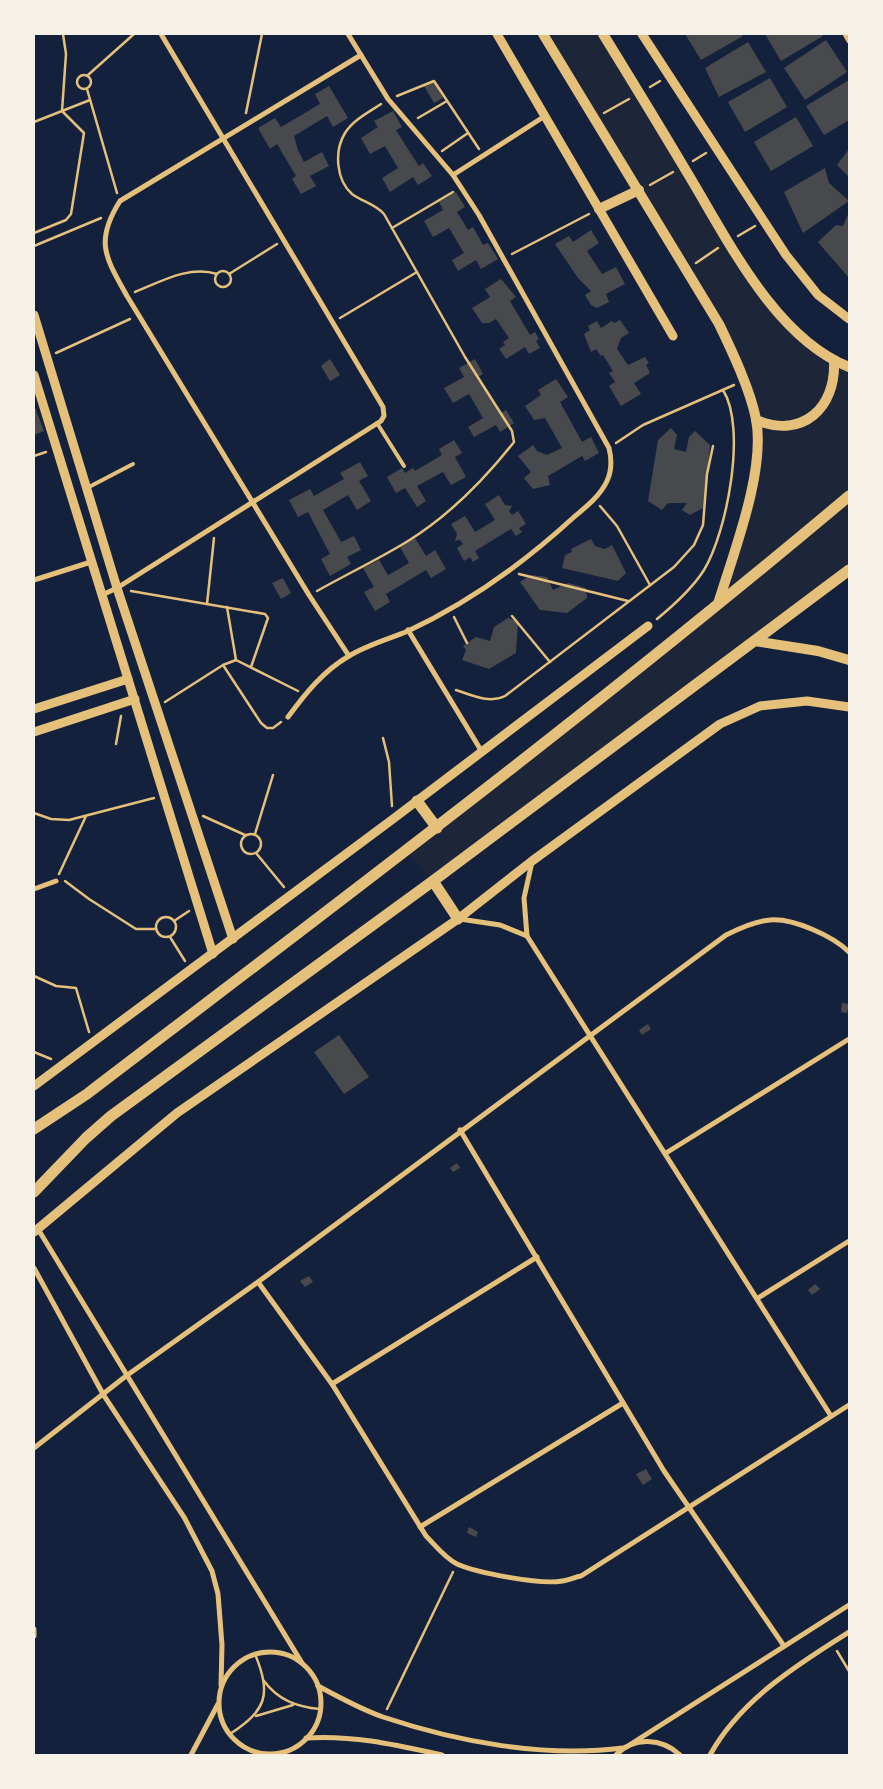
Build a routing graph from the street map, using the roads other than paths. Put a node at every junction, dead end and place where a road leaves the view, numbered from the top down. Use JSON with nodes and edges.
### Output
{"nodes":[{"id":1,"x":161,"y":34,"type":"edge"},
{"id":2,"x":348,"y":34,"type":"edge"},
{"id":3,"x":498,"y":34,"type":"edge"},
{"id":4,"x":543,"y":34,"type":"edge"},
{"id":5,"x":603,"y":34,"type":"edge"},
{"id":6,"x":642,"y":34,"type":"edge"},
{"id":7,"x":845,"y":34,"type":"edge"},
{"id":8,"x":849,"y":41,"type":"edge"},
{"id":9,"x":361,"y":55,"type":"junction"},
{"id":10,"x":545,"y":116,"type":"junction"},
{"id":11,"x":221,"y":138,"type":"junction"},
{"id":12,"x":453,"y":175,"type":"junction"},
{"id":13,"x":639,"y":190,"type":"junction"},
{"id":14,"x":599,"y":209,"type":"junction"},
{"id":15,"x":34,"y":316,"type":"edge"},
{"id":16,"x":849,"y":320,"type":"edge"},
{"id":17,"x":673,"y":336,"type":"dead end"},
{"id":18,"x":834,"y":361,"type":"junction"},
{"id":19,"x":849,"y":367,"type":"edge"},
{"id":20,"x":34,"y":375,"type":"edge"},
{"id":21,"x":756,"y":420,"type":"junction"},
{"id":22,"x":377,"y":423,"type":"junction"},
{"id":23,"x":133,"y":464,"type":"dead end"},
{"id":24,"x":404,"y":466,"type":"dead end"},
{"id":25,"x":87,"y":488,"type":"junction"},
{"id":26,"x":849,"y":496,"type":"edge"},
{"id":27,"x":252,"y":503,"type":"junction"},
{"id":28,"x":91,"y":562,"type":"junction"},
{"id":29,"x":849,"y":570,"type":"edge"},
{"id":30,"x":34,"y":580,"type":"edge"},
{"id":31,"x":117,"y":588,"type":"junction"},
{"id":32,"x":102,"y":595,"type":"junction"},
{"id":33,"x":718,"y":604,"type":"junction"},
{"id":34,"x":648,"y":626,"type":"road end"},
{"id":35,"x":408,"y":630,"type":"junction"},
{"id":36,"x":754,"y":642,"type":"junction"},
{"id":37,"x":349,"y":656,"type":"junction"},
{"id":38,"x":849,"y":660,"type":"edge"},
{"id":39,"x":128,"y":679,"type":"junction"},
{"id":40,"x":135,"y":699,"type":"junction"},
{"id":41,"x":849,"y":706,"type":"edge"},
{"id":42,"x":34,"y":709,"type":"edge"},
{"id":43,"x":288,"y":717,"type":"road end"},
{"id":44,"x":34,"y":732,"type":"edge"},
{"id":45,"x":482,"y":752,"type":"junction"},
{"id":46,"x":417,"y":801,"type":"junction"},
{"id":47,"x":437,"y":828,"type":"junction"},
{"id":48,"x":532,"y":861,"type":"junction"},
{"id":49,"x":56,"y":881,"type":"road end"},
{"id":50,"x":433,"y":881,"type":"junction"},
{"id":51,"x":34,"y":889,"type":"edge"},
{"id":52,"x":458,"y":919,"type":"junction"},
{"id":53,"x":527,"y":936,"type":"junction"},
{"id":54,"x":233,"y":939,"type":"junction"},
{"id":55,"x":849,"y":952,"type":"edge"},
{"id":56,"x":213,"y":954,"type":"junction"},
{"id":57,"x":589,"y":1034,"type":"junction"},
{"id":58,"x":849,"y":1039,"type":"edge"},
{"id":59,"x":34,"y":1086,"type":"edge"},
{"id":60,"x":34,"y":1129,"type":"edge"},
{"id":61,"x":460,"y":1130,"type":"junction"},
{"id":62,"x":666,"y":1154,"type":"junction"},
{"id":63,"x":34,"y":1192,"type":"edge"},
{"id":64,"x":36,"y":1231,"type":"edge"},
{"id":65,"x":849,"y":1240,"type":"edge"},
{"id":66,"x":537,"y":1257,"type":"junction"},
{"id":67,"x":34,"y":1268,"type":"edge"},
{"id":68,"x":258,"y":1282,"type":"junction"},
{"id":69,"x":758,"y":1298,"type":"junction"},
{"id":70,"x":126,"y":1376,"type":"junction"},
{"id":71,"x":332,"y":1384,"type":"junction"},
{"id":72,"x":103,"y":1394,"type":"junction"},
{"id":73,"x":623,"y":1403,"type":"junction"},
{"id":74,"x":849,"y":1405,"type":"edge"},
{"id":75,"x":831,"y":1416,"type":"junction"},
{"id":76,"x":34,"y":1448,"type":"edge"},
{"id":77,"x":688,"y":1506,"type":"junction"},
{"id":78,"x":420,"y":1528,"type":"junction"},
{"id":79,"x":849,"y":1605,"type":"edge"},
{"id":80,"x":34,"y":1629,"type":"edge"},
{"id":81,"x":849,"y":1632,"type":"edge"},
{"id":82,"x":34,"y":1636,"type":"edge"},
{"id":83,"x":784,"y":1646,"type":"junction"},
{"id":84,"x":302,"y":1663,"type":"junction"},
{"id":85,"x":221,"y":1685,"type":"junction"},
{"id":86,"x":318,"y":1686,"type":"junction"},
{"id":87,"x":219,"y":1704,"type":"junction"},
{"id":88,"x":306,"y":1738,"type":"junction"},
{"id":89,"x":631,"y":1744,"type":"junction"},
{"id":90,"x":623,"y":1748,"type":"junction"},
{"id":91,"x":270,"y":1754,"type":"edge"},
{"id":92,"x":191,"y":1755,"type":"edge"},
{"id":93,"x":442,"y":1755,"type":"edge"},
{"id":94,"x":616,"y":1755,"type":"edge"},
{"id":95,"x":680,"y":1755,"type":"edge"},
{"id":96,"x":710,"y":1755,"type":"edge"}],
"edges":[{"from":1,"to":11,"type":"street"},
{"from":2,"to":9,"type":"street"},
{"from":3,"to":10,"type":"street"},
{"from":4,"to":13,"type":"main road"},
{"from":5,"to":18,"type":"main road"},
{"from":6,"to":16,"type":"street"},
{"from":7,"to":8,"type":"street"},
{"from":9,"to":11,"type":"street"},
{"from":9,"to":12,"type":"street"},
{"from":10,"to":12,"type":"street"},
{"from":10,"to":14,"type":"street"},
{"from":11,"to":22,"type":"street"},
{"from":11,"to":27,"type":"street"},
{"from":12,"to":35,"type":"street"},
{"from":13,"to":14,"type":"main road"},
{"from":13,"to":21,"type":"main road"},
{"from":14,"to":17,"type":"street"},
{"from":15,"to":25,"type":"street"},
{"from":18,"to":19,"type":"main road"},
{"from":18,"to":21,"type":"main road"},
{"from":20,"to":28,"type":"street"},
{"from":21,"to":33,"type":"main road"},
{"from":22,"to":24,"type":"lane"},
{"from":22,"to":27,"type":"street"},
{"from":23,"to":25,"type":"lane"},
{"from":25,"to":31,"type":"street"},
{"from":26,"to":33,"type":"main road"},
{"from":27,"to":31,"type":"street"},
{"from":27,"to":37,"type":"street"},
{"from":28,"to":30,"type":"street"},
{"from":28,"to":32,"type":"street"},
{"from":29,"to":36,"type":"main road"},
{"from":31,"to":32,"type":"street"},
{"from":31,"to":54,"type":"street"},
{"from":32,"to":39,"type":"street"},
{"from":33,"to":47,"type":"main road"},
{"from":34,"to":45,"type":"street"},
{"from":35,"to":37,"type":"street"},
{"from":35,"to":45,"type":"street"},
{"from":36,"to":38,"type":"main road"},
{"from":36,"to":50,"type":"main road"},
{"from":37,"to":43,"type":"street"},
{"from":39,"to":40,"type":"street"},
{"from":39,"to":42,"type":"street"},
{"from":40,"to":44,"type":"street"},
{"from":40,"to":56,"type":"street"},
{"from":41,"to":48,"type":"street"},
{"from":45,"to":46,"type":"street"},
{"from":46,"to":47,"type":"main road"},
{"from":46,"to":54,"type":"street"},
{"from":47,"to":60,"type":"main road"},
{"from":48,"to":52,"type":"street"},
{"from":48,"to":53,"type":"street"},
{"from":49,"to":51,"type":"street"},
{"from":50,"to":52,"type":"main road"},
{"from":50,"to":63,"type":"main road"},
{"from":52,"to":53,"type":"street"},
{"from":52,"to":64,"type":"street"},
{"from":53,"to":57,"type":"street"},
{"from":54,"to":56,"type":"street"},
{"from":55,"to":57,"type":"street"},
{"from":56,"to":59,"type":"street"},
{"from":57,"to":61,"type":"street"},
{"from":57,"to":62,"type":"street"},
{"from":58,"to":62,"type":"street"},
{"from":61,"to":66,"type":"street"},
{"from":61,"to":68,"type":"street"},
{"from":62,"to":69,"type":"street"},
{"from":64,"to":70,"type":"street"},
{"from":65,"to":69,"type":"street"},
{"from":66,"to":71,"type":"street"},
{"from":66,"to":73,"type":"street"},
{"from":67,"to":72,"type":"street"},
{"from":68,"to":70,"type":"street"},
{"from":68,"to":71,"type":"street"},
{"from":69,"to":75,"type":"street"},
{"from":70,"to":72,"type":"street"},
{"from":70,"to":84,"type":"street"},
{"from":71,"to":78,"type":"street"},
{"from":72,"to":76,"type":"street"},
{"from":72,"to":85,"type":"street"},
{"from":73,"to":77,"type":"street"},
{"from":73,"to":78,"type":"street"},
{"from":74,"to":75,"type":"street"},
{"from":75,"to":77,"type":"street"},
{"from":77,"to":78,"type":"street"},
{"from":77,"to":83,"type":"street"},
{"from":79,"to":83,"type":"street"},
{"from":80,"to":82,"type":"street"},
{"from":81,"to":96,"type":"street"},
{"from":83,"to":89,"type":"street"},
{"from":84,"to":85,"type":"street"},
{"from":84,"to":86,"type":"street"},
{"from":85,"to":87,"type":"street"},
{"from":86,"to":88,"type":"street"},
{"from":86,"to":90,"type":"street"},
{"from":87,"to":91,"type":"street"},
{"from":87,"to":92,"type":"street"},
{"from":88,"to":91,"type":"street"},
{"from":88,"to":93,"type":"street"},
{"from":89,"to":90,"type":"street"},
{"from":89,"to":95,"type":"street"},
{"from":90,"to":94,"type":"street"}]}
